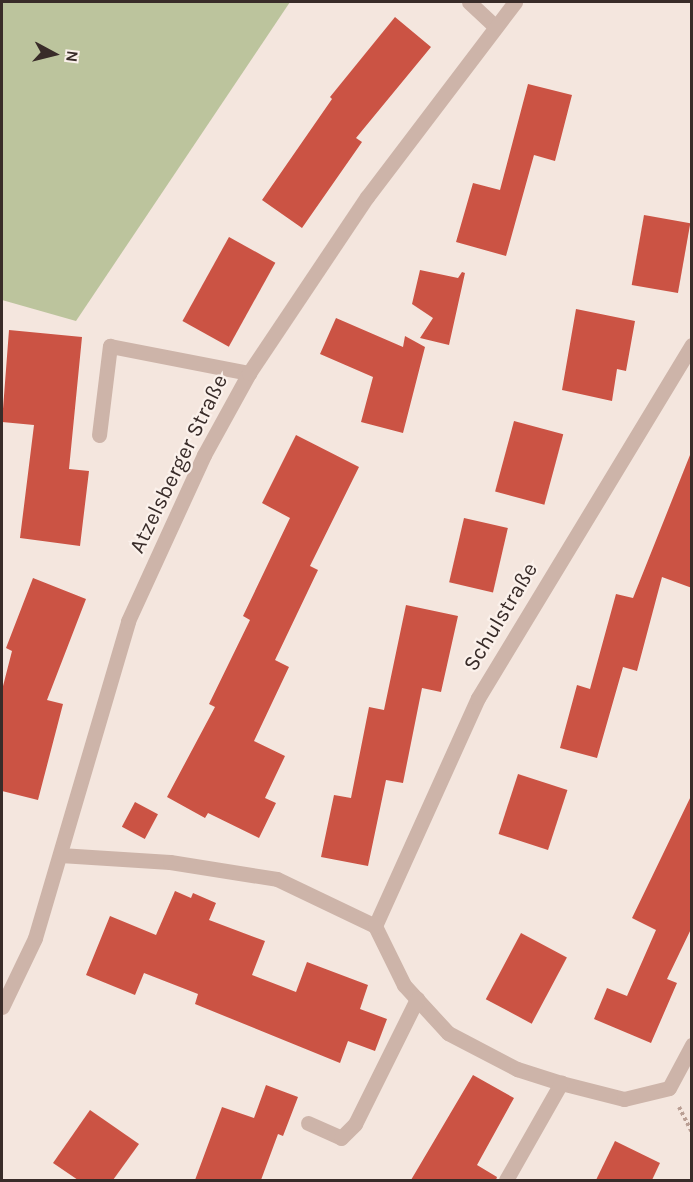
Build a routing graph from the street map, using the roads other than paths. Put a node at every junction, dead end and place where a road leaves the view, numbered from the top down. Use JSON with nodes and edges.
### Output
{"nodes":[{"id":1,"x":470,"y":2,"type":"edge"},
{"id":2,"x":514,"y":2,"type":"edge"},
{"id":3,"x":494,"y":25,"type":"junction"},
{"id":4,"x":692,"y":345,"type":"edge"},
{"id":5,"x":249,"y":373,"type":"junction"},
{"id":6,"x":99,"y":435,"type":"dead end"},
{"id":7,"x":60,"y":855,"type":"junction"},
{"id":8,"x":375,"y":926,"type":"junction"},
{"id":9,"x":417,"y":999,"type":"junction"},
{"id":10,"x":2,"y":1007,"type":"edge"},
{"id":11,"x":692,"y":1045,"type":"edge"},
{"id":12,"x":561,"y":1083,"type":"junction"},
{"id":13,"x":308,"y":1123,"type":"dead end"},
{"id":14,"x":506,"y":1180,"type":"edge"}],
"edges":[{"from":1,"to":3,"type":"street"},
{"from":2,"to":3,"type":"street","name":"Atzelsberger Straße"},
{"from":3,"to":5,"type":"street","name":"Atzelsberger Straße"},
{"from":4,"to":8,"type":"street","name":"Schulstraße"},
{"from":5,"to":6,"type":"street"},
{"from":5,"to":7,"type":"street","name":"Atzelsberger Straße"},
{"from":7,"to":8,"type":"street"},
{"from":7,"to":10,"type":"street","name":"Atzelsberger Straße"},
{"from":8,"to":9,"type":"street"},
{"from":9,"to":12,"type":"street"},
{"from":9,"to":13,"type":"street"},
{"from":11,"to":12,"type":"street"},
{"from":12,"to":14,"type":"street"}]}
